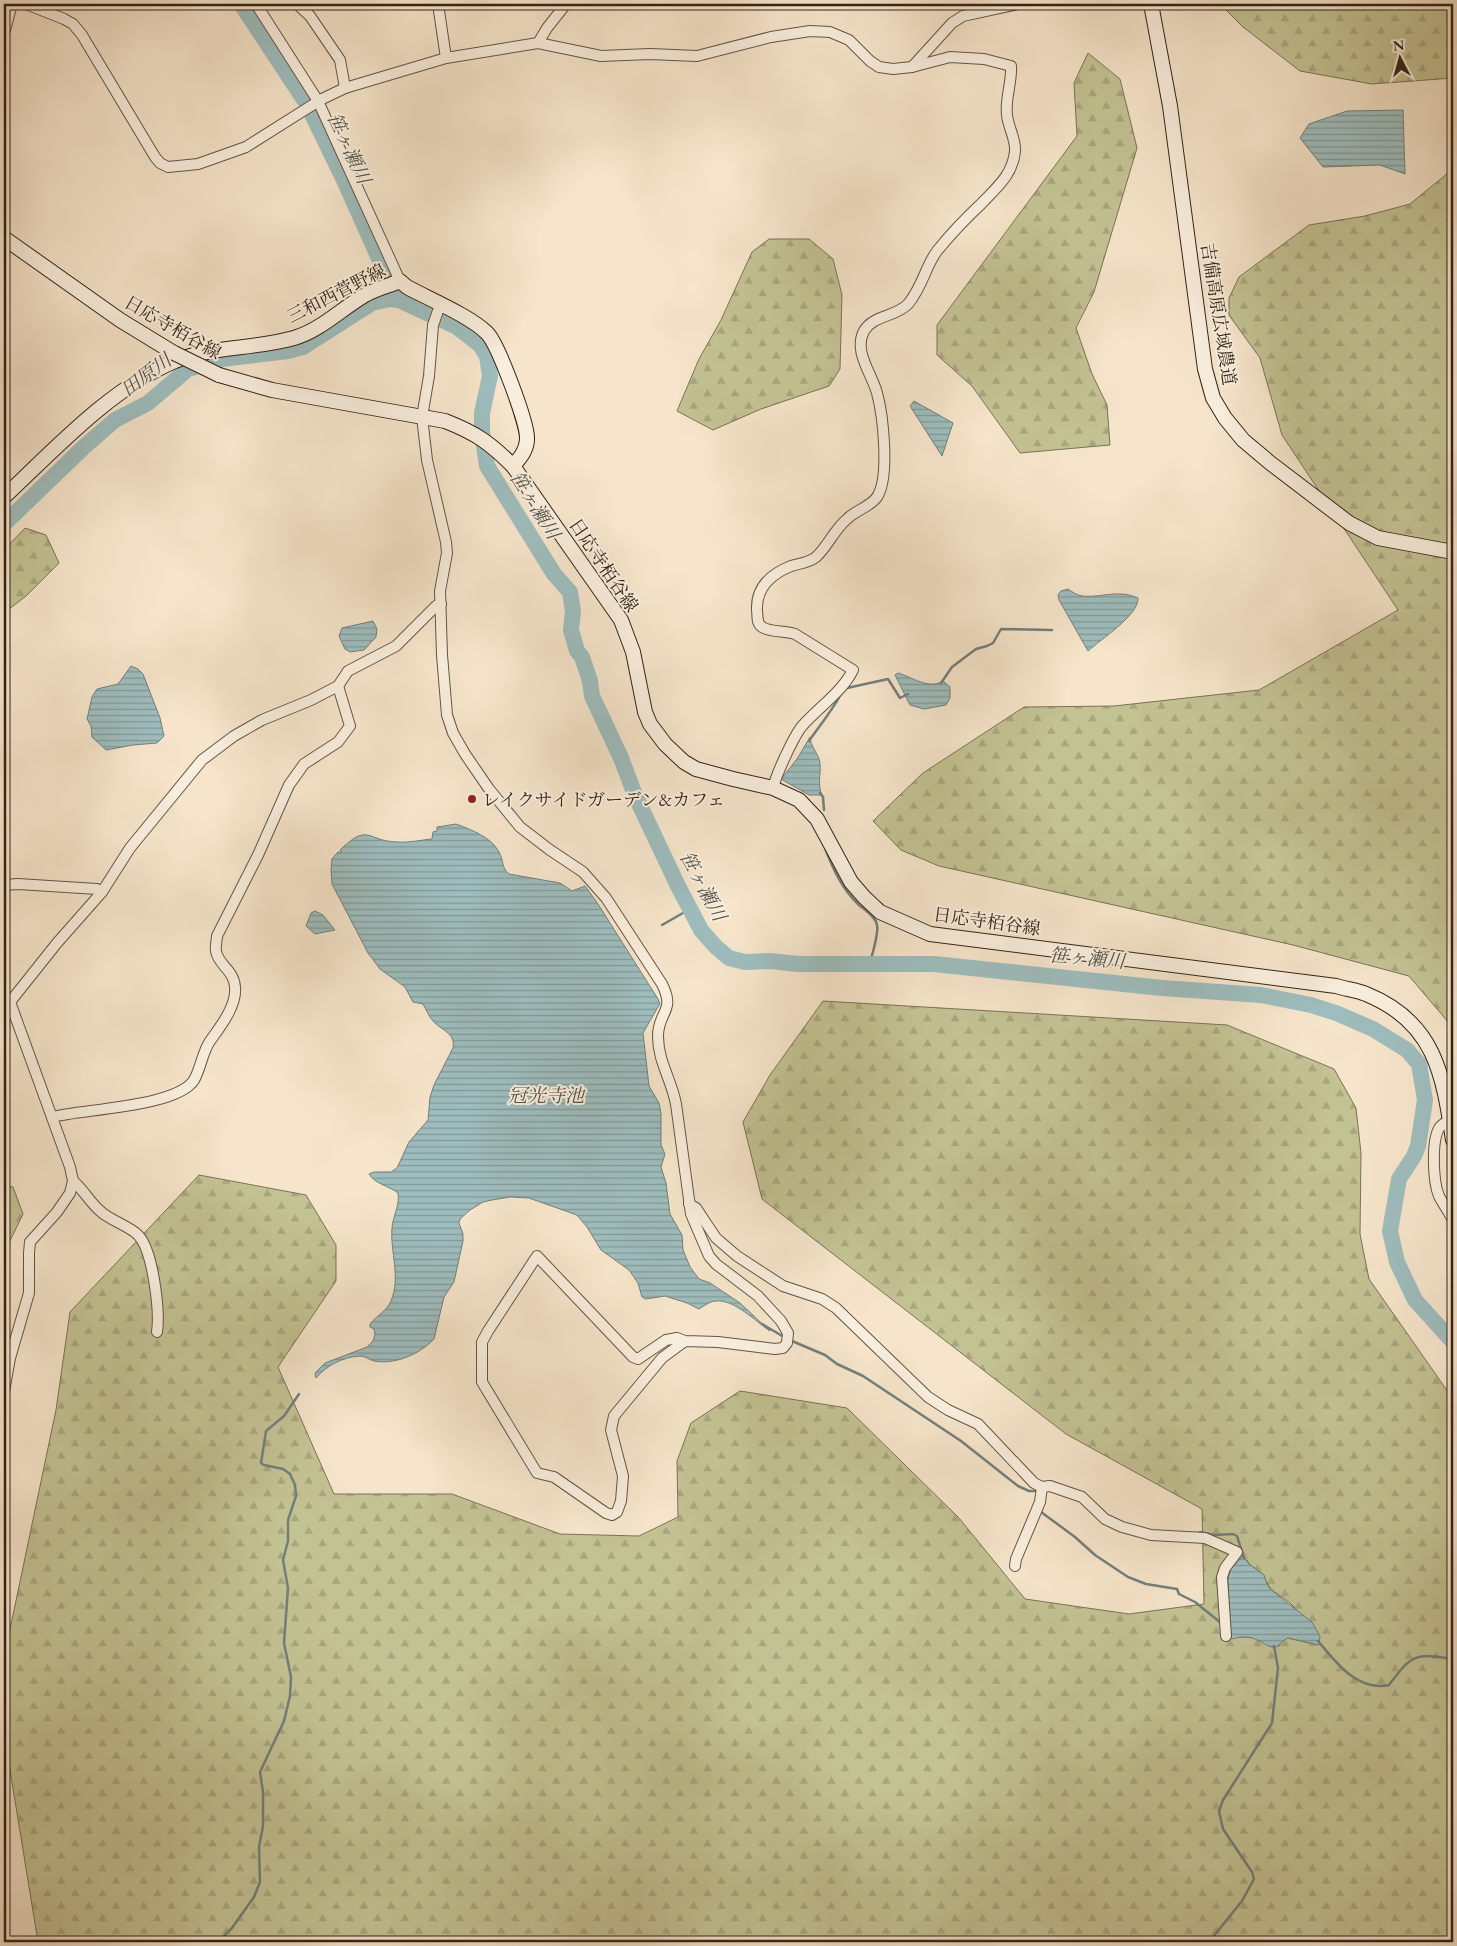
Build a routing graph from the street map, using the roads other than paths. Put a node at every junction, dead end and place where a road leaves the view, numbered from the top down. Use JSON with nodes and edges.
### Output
{"nodes":[{"id":1,"x":12,"y":4,"type":"edge"},
{"id":2,"x":26,"y":4,"type":"edge"},
{"id":3,"x":256,"y":4,"type":"edge"},
{"id":4,"x":297,"y":4,"type":"edge"},
{"id":5,"x":438,"y":4,"type":"edge"},
{"id":6,"x":566,"y":4,"type":"edge"},
{"id":7,"x":1018,"y":4,"type":"edge"},
{"id":8,"x":1151,"y":4,"type":"edge"},
{"id":9,"x":4,"y":34,"type":"edge"},
{"id":10,"x":538,"y":43,"type":"junction"},
{"id":11,"x":446,"y":58,"type":"junction"},
{"id":12,"x":912,"y":67,"type":"junction"},
{"id":13,"x":345,"y":88,"type":"junction"},
{"id":14,"x":316,"y":102,"type":"junction"},
{"id":15,"x":4,"y":159,"type":"edge"},
{"id":16,"x":4,"y":176,"type":"edge"},
{"id":17,"x":4,"y":238,"type":"edge"},
{"id":18,"x":394,"y":283,"type":"junction"},
{"id":19,"x":440,"y":307,"type":"junction"},
{"id":20,"x":422,"y":417,"type":"junction"},
{"id":21,"x":513,"y":466,"type":"junction"},
{"id":22,"x":4,"y":498,"type":"edge"},
{"id":23,"x":1453,"y":552,"type":"edge"},
{"id":24,"x":441,"y":604,"type":"junction"},
{"id":25,"x":338,"y":686,"type":"junction"},
{"id":26,"x":773,"y":788,"type":"junction"},
{"id":27,"x":4,"y":885,"type":"edge"},
{"id":28,"x":102,"y":892,"type":"junction"},
{"id":29,"x":52,"y":1117,"type":"junction"},
{"id":30,"x":1450,"y":1120,"type":"junction"},
{"id":31,"x":1453,"y":1140,"type":"edge"},
{"id":32,"x":73,"y":1181,"type":"junction"},
{"id":33,"x":689,"y":1204,"type":"junction"},
{"id":34,"x":1453,"y":1220,"type":"edge"},
{"id":35,"x":157,"y":1332,"type":"dead end"},
{"id":36,"x":685,"y":1341,"type":"junction"},
{"id":37,"x":4,"y":1392,"type":"edge"},
{"id":38,"x":1046,"y":1489,"type":"junction"},
{"id":39,"x":1015,"y":1566,"type":"dead end"},
{"id":40,"x":1226,"y":1636,"type":"dead end"}],
"edges":[{"from":1,"to":9,"type":"street"},
{"from":2,"to":14,"type":"street"},
{"from":3,"to":14,"type":"street"},
{"from":4,"to":13,"type":"street"},
{"from":5,"to":11,"type":"street"},
{"from":6,"to":10,"type":"street"},
{"from":7,"to":12,"type":"street"},
{"from":8,"to":23,"type":"main road","name":"吉備高原広域農道"},
{"from":10,"to":11,"type":"street"},
{"from":10,"to":12,"type":"street"},
{"from":11,"to":13,"type":"street"},
{"from":12,"to":26,"type":"street"},
{"from":13,"to":14,"type":"street"},
{"from":14,"to":18,"type":"street"},
{"from":15,"to":16,"type":"street"},
{"from":17,"to":20,"type":"main road","name":"日応寺栢谷線","bridge":true},
{"from":18,"to":19,"type":"main road","name":"三和西菅野線"},
{"from":18,"to":22,"type":"main road","name":"三和西菅野線"},
{"from":19,"to":20,"type":"street"},
{"from":19,"to":21,"type":"main road","name":"三和西菅野線"},
{"from":20,"to":21,"type":"main road","name":"日応寺栢谷線"},
{"from":20,"to":24,"type":"street"},
{"from":21,"to":26,"type":"main road","name":"日応寺栢谷線"},
{"from":24,"to":25,"type":"street"},
{"from":24,"to":33,"type":"street"},
{"from":25,"to":28,"type":"street"},
{"from":25,"to":29,"type":"street"},
{"from":26,"to":30,"type":"main road","name":"日応寺栢谷線"},
{"from":27,"to":28,"type":"street"},
{"from":28,"to":29,"type":"street"},
{"from":29,"to":32,"type":"street"},
{"from":30,"to":31,"type":"main road","name":"日応寺栢谷線"},
{"from":30,"to":34,"type":"street"},
{"from":32,"to":35,"type":"street"},
{"from":32,"to":37,"type":"street"},
{"from":33,"to":36,"type":"street"},
{"from":33,"to":38,"type":"street"},
{"from":36,"to":36,"type":"street"},
{"from":38,"to":39,"type":"street"},
{"from":38,"to":40,"type":"street"}]}
